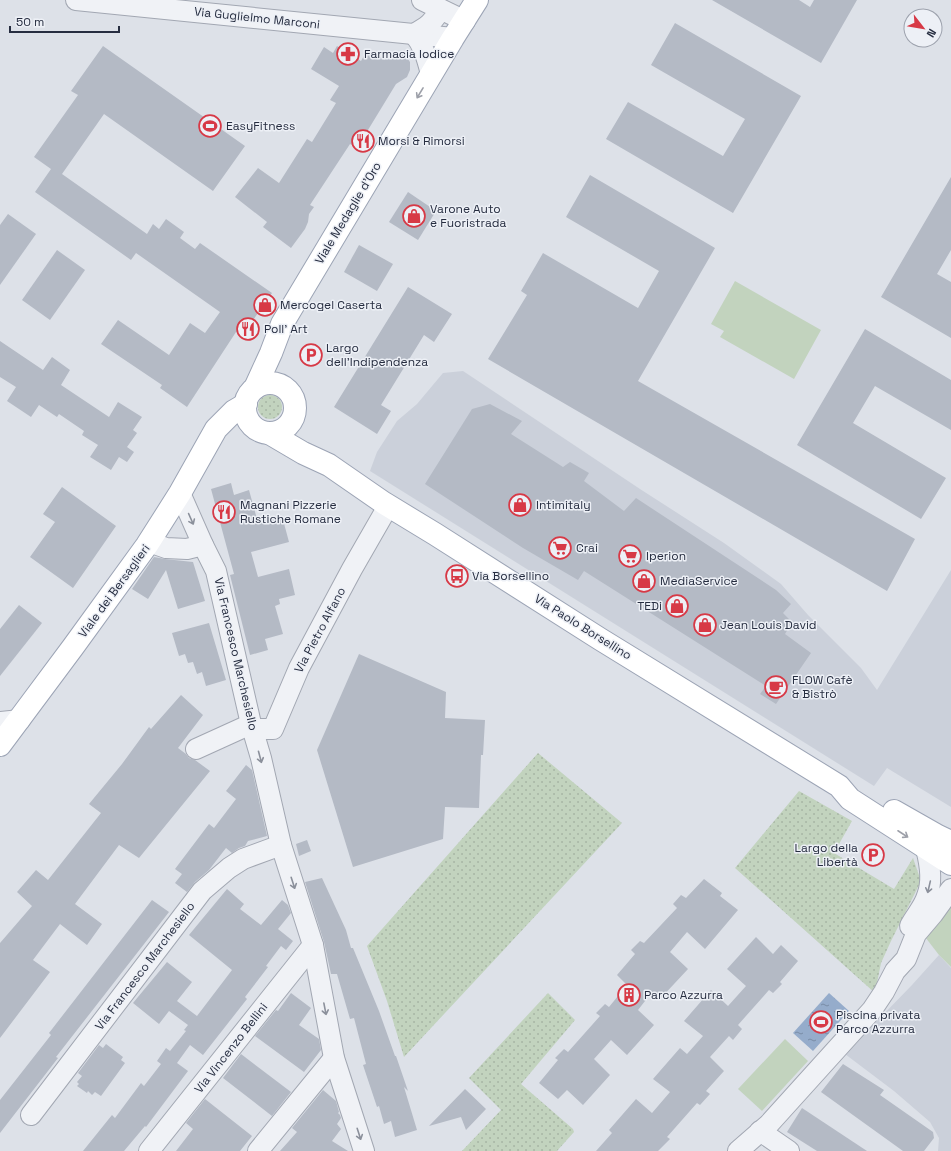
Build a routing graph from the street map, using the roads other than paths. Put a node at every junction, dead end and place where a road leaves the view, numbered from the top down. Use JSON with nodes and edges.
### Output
{"nodes":[{"id":1,"x":76,"y":0,"type":"edge"},
{"id":2,"x":422,"y":0,"type":"edge"},
{"id":3,"x":477,"y":0,"type":"edge"},
{"id":4,"x":440,"y":9,"type":"junction"},
{"id":5,"x":459,"y":29,"type":"junction"},
{"id":6,"x":414,"y":34,"type":"junction"},
{"id":7,"x":431,"y":74,"type":"junction"},
{"id":8,"x":282,"y":324,"type":"junction"},
{"id":9,"x":250,"y":405,"type":"junction"},
{"id":10,"x":293,"y":417,"type":"junction"},
{"id":11,"x":216,"y":429,"type":"junction"},
{"id":12,"x":269,"y":433,"type":"junction"},
{"id":13,"x":329,"y":465,"type":"junction"},
{"id":14,"x":180,"y":493,"type":"junction"},
{"id":15,"x":383,"y":516,"type":"dead end"},
{"id":16,"x":149,"y":542,"type":"junction"},
{"id":17,"x":203,"y":545,"type":"junction"},
{"id":18,"x":10,"y":721,"type":"edge"},
{"id":19,"x":249,"y":726,"type":"junction"},
{"id":20,"x":0,"y":745,"type":"edge"},
{"id":21,"x":196,"y":749,"type":"dead end"},
{"id":22,"x":839,"y":786,"type":"junction"},
{"id":23,"x":951,"y":842,"type":"edge"},
{"id":24,"x":281,"y":844,"type":"junction"},
{"id":25,"x":926,"y":849,"type":"junction"},
{"id":26,"x":951,"y":864,"type":"edge"},
{"id":27,"x":951,"y":889,"type":"edge"},
{"id":28,"x":313,"y":945,"type":"junction"},
{"id":29,"x":895,"y":971,"type":"junction"},
{"id":30,"x":334,"y":1058,"type":"junction"},
{"id":31,"x":31,"y":1115,"type":"dead end"},
{"id":32,"x":760,"y":1131,"type":"junction"},
{"id":33,"x":149,"y":1151,"type":"edge"},
{"id":34,"x":258,"y":1151,"type":"edge"},
{"id":35,"x":364,"y":1151,"type":"edge"},
{"id":36,"x":738,"y":1151,"type":"edge"},
{"id":37,"x":789,"y":1151,"type":"edge"}],
"edges":[{"from":1,"to":6,"type":"street","name":"Via Guglielmo Marconi"},
{"from":2,"to":4,"type":"street"},
{"from":3,"to":5,"type":"main road","name":"Viale Medaglie d'Oro"},
{"from":4,"to":5,"type":"street"},
{"from":4,"to":6,"type":"street"},
{"from":5,"to":6,"type":"street","name":"Via Guglielmo Marconi"},
{"from":5,"to":7,"type":"main road","name":"Viale Medaglie d'Oro"},
{"from":6,"to":7,"type":"street"},
{"from":7,"to":8,"type":"main road","name":"Viale Medaglie d'Oro","one_way":true},
{"from":8,"to":9,"type":"main road","name":"Viale Medaglie d'Oro"},
{"from":8,"to":11,"type":"main road","name":"Viale Medaglie d'Oro"},
{"from":9,"to":10,"type":"main road"},
{"from":9,"to":11,"type":"main road"},
{"from":9,"to":12,"type":"main road"},
{"from":10,"to":12,"type":"main road"},
{"from":10,"to":13,"type":"main road","name":"Via Paolo Borsellino"},
{"from":11,"to":14,"type":"main road","name":"Viale dei Bersaglieri"},
{"from":12,"to":13,"type":"main road","name":"Via Paolo Borsellino"},
{"from":13,"to":22,"type":"main road","name":"Via Paolo Borsellino"},
{"from":14,"to":16,"type":"main road","name":"Viale dei Bersaglieri"},
{"from":14,"to":17,"type":"street","name":"Via Francesco Marchesiello","one_way":true},
{"from":15,"to":19,"type":"street","name":"Via Pietro Alfano"},
{"from":16,"to":17,"type":"street"},
{"from":16,"to":18,"type":"main road","name":"Viale dei Bersaglieri"},
{"from":17,"to":19,"type":"street","name":"Via Francesco Marchesiello"},
{"from":18,"to":20,"type":"main road","name":"Viale dei Bersaglieri"},
{"from":19,"to":21,"type":"street"},
{"from":19,"to":24,"type":"street","name":"Via Francesco Marchesiello","one_way":true},
{"from":22,"to":23,"type":"main road","name":"Via Paolo Borsellino"},
{"from":22,"to":25,"type":"main road","name":"Via Paolo Borsellino","one_way":true},
{"from":24,"to":28,"type":"street","name":"Via Francesco Marchesiello","one_way":true},
{"from":24,"to":31,"type":"street","name":"Via Francesco Marchesiello"},
{"from":25,"to":26,"type":"main road","name":"Via Paolo Borsellino"},
{"from":25,"to":29,"type":"street","one_way":true},
{"from":27,"to":29,"type":"street"},
{"from":28,"to":30,"type":"street","name":"Via Francesco Marchesiello","one_way":true},
{"from":28,"to":33,"type":"street","name":"Via Vincenzo Bellini"},
{"from":29,"to":32,"type":"street"},
{"from":30,"to":34,"type":"street"},
{"from":30,"to":35,"type":"street","name":"Via Francesco Marchesiello","one_way":true},
{"from":32,"to":36,"type":"street"},
{"from":32,"to":37,"type":"street"}]}
